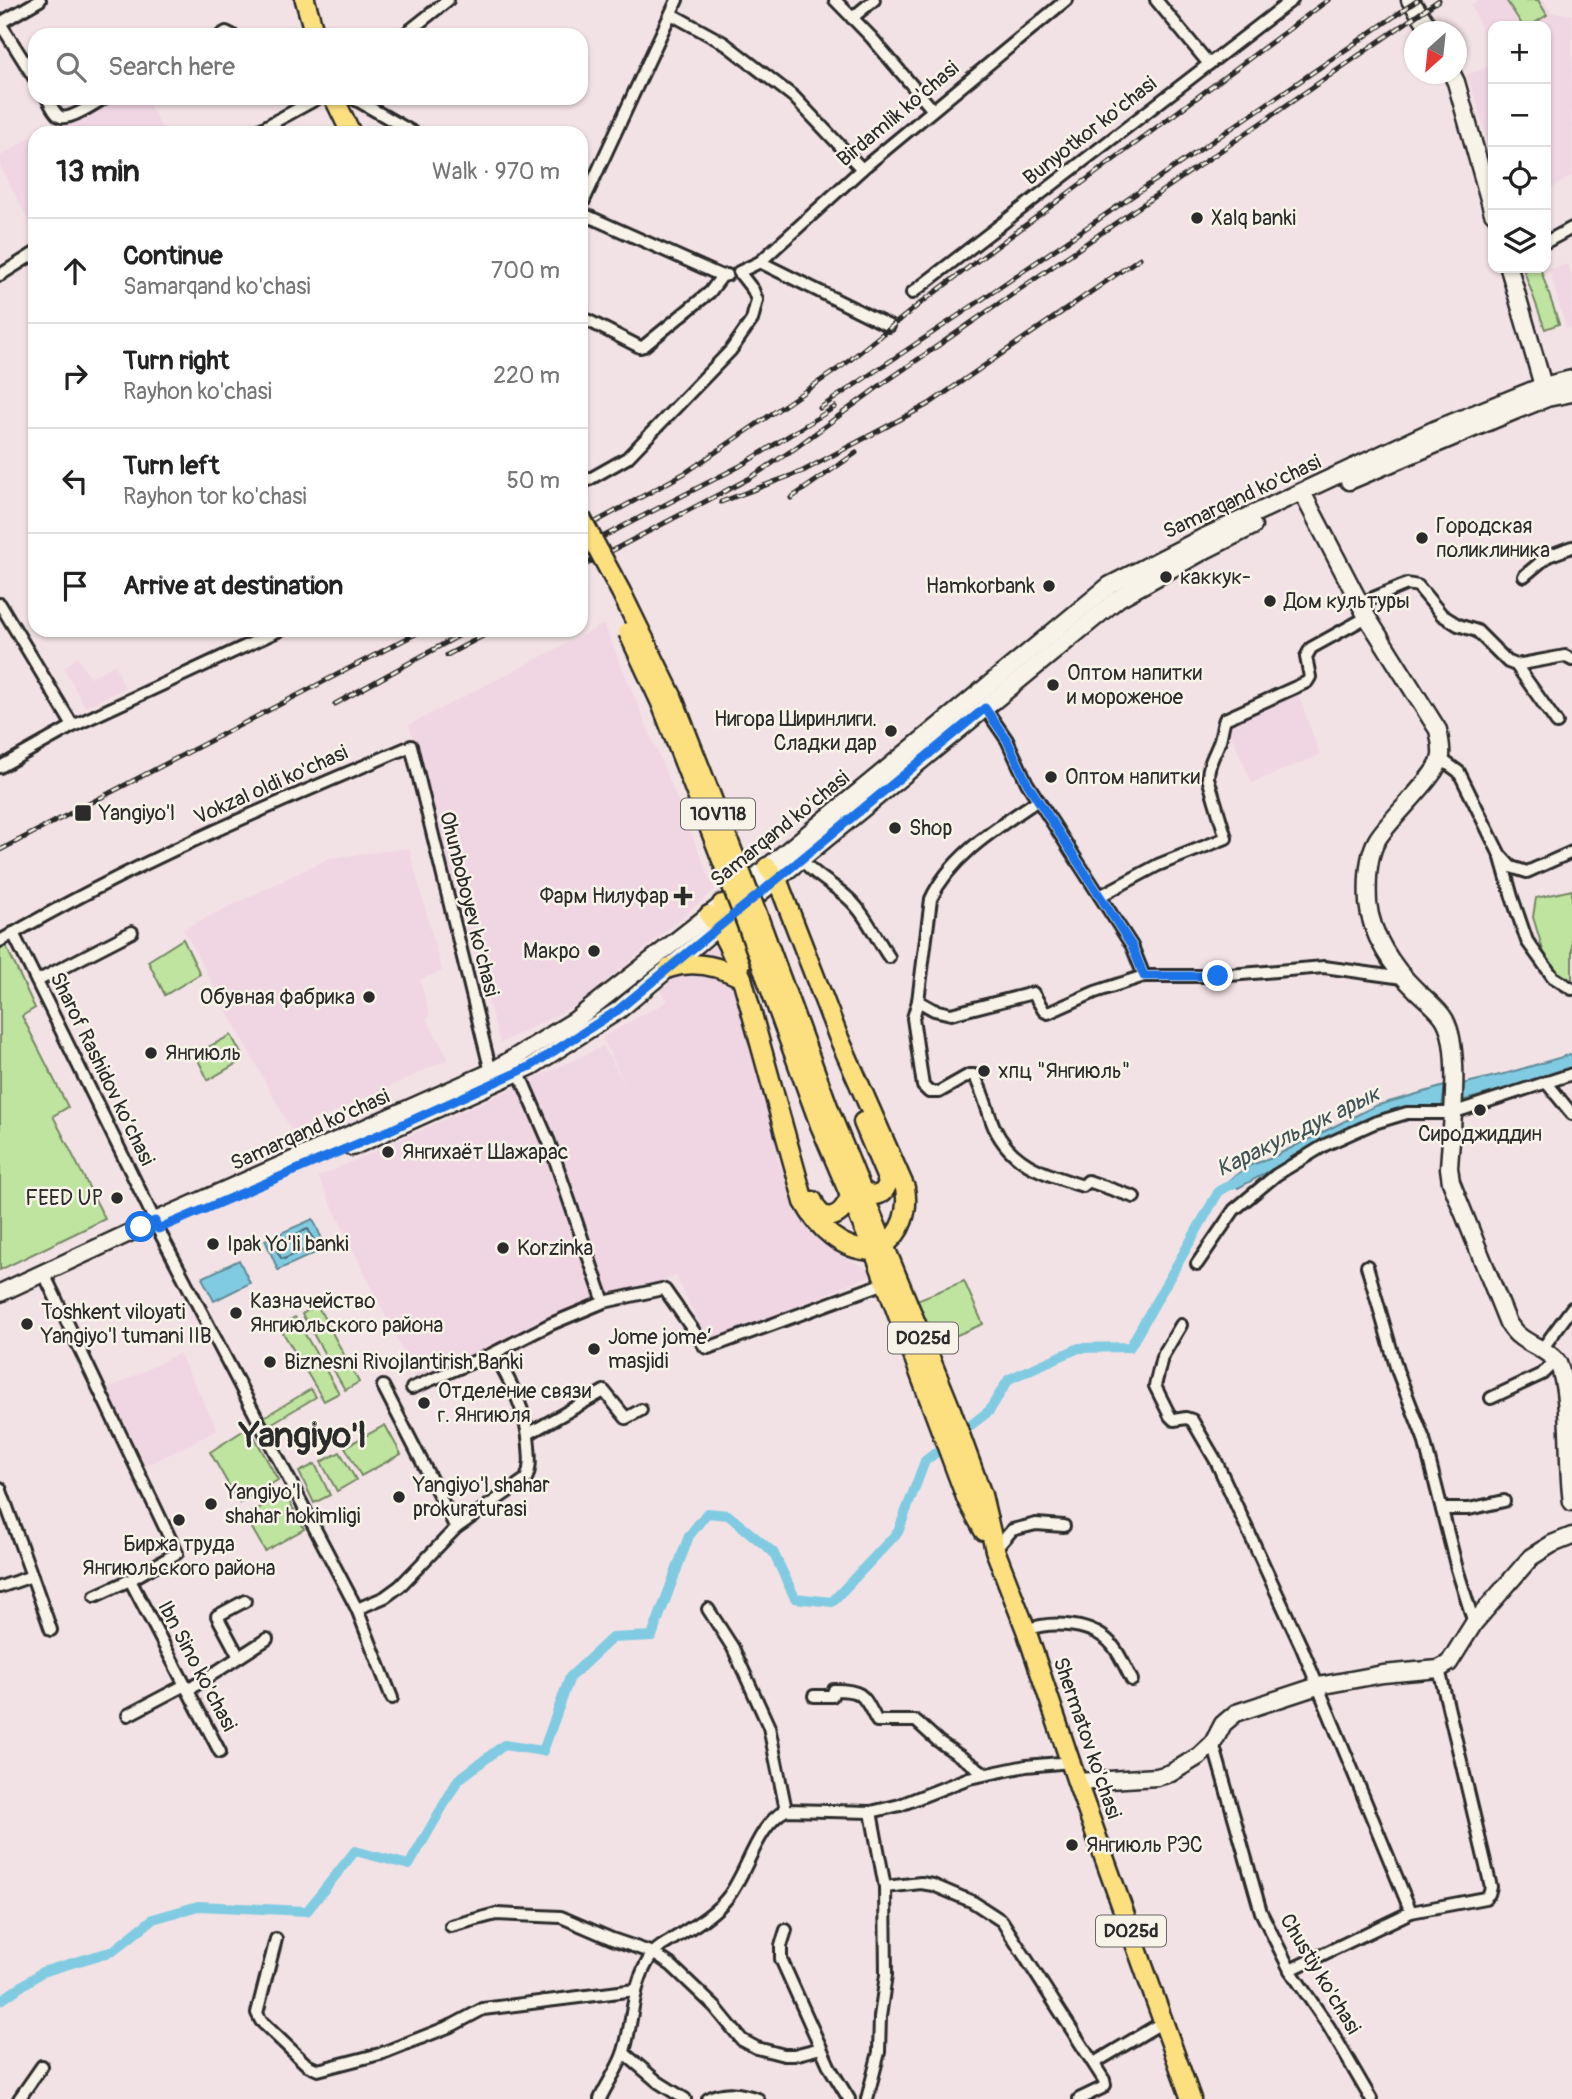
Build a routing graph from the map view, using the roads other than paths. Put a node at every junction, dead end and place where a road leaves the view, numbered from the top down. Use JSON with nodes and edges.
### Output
{"nodes":[{"id":1,"x":40,"y":0,"type":"edge"},
{"id":2,"x":305,"y":0,"type":"edge"},
{"id":3,"x":432,"y":0,"type":"edge"},
{"id":4,"x":448,"y":0,"type":"edge"},
{"id":5,"x":677,"y":0,"type":"edge"},
{"id":6,"x":835,"y":0,"type":"edge"},
{"id":7,"x":874,"y":0,"type":"edge"},
{"id":8,"x":1066,"y":0,"type":"edge"},
{"id":9,"x":1156,"y":0,"type":"edge"},
{"id":10,"x":1292,"y":0,"type":"edge"},
{"id":11,"x":1410,"y":0,"type":"edge"},
{"id":12,"x":434,"y":12,"type":"junction"},
{"id":13,"x":671,"y":14,"type":"junction"},
{"id":14,"x":852,"y":18,"type":"junction"},
{"id":15,"x":1424,"y":21,"type":"edge"},
{"id":16,"x":0,"y":23,"type":"edge"},
{"id":17,"x":313,"y":28,"type":"edge"},
{"id":18,"x":413,"y":28,"type":"edge"},
{"id":19,"x":1209,"y":64,"type":"junction"},
{"id":20,"x":28,"y":68,"type":"edge"},
{"id":21,"x":1457,"y":84,"type":"edge"},
{"id":22,"x":51,"y":105,"type":"edge"},
{"id":23,"x":91,"y":105,"type":"edge"},
{"id":24,"x":305,"y":105,"type":"edge"},
{"id":25,"x":336,"y":105,"type":"edge"},
{"id":26,"x":337,"y":105,"type":"edge"},
{"id":27,"x":365,"y":105,"type":"edge"},
{"id":28,"x":932,"y":109,"type":"junction"},
{"id":29,"x":267,"y":126,"type":"edge"},
{"id":30,"x":341,"y":126,"type":"edge"},
{"id":31,"x":348,"y":126,"type":"edge"},
{"id":32,"x":402,"y":126,"type":"edge"},
{"id":33,"x":862,"y":169,"type":"junction"},
{"id":34,"x":588,"y":192,"type":"edge"},
{"id":35,"x":1492,"y":210,"type":"edge"},
{"id":36,"x":588,"y":216,"type":"edge"},
{"id":37,"x":1572,"y":228,"type":"edge"},
{"id":38,"x":1551,"y":239,"type":"edge"},
{"id":39,"x":28,"y":257,"type":"edge"},
{"id":40,"x":760,"y":262,"type":"junction"},
{"id":41,"x":739,"y":272,"type":"junction"},
{"id":42,"x":1510,"y":273,"type":"edge"},
{"id":43,"x":0,"y":275,"type":"edge"},
{"id":44,"x":722,"y":276,"type":"junction"},
{"id":45,"x":912,"y":293,"type":"dead end"},
{"id":46,"x":588,"y":321,"type":"edge"},
{"id":47,"x":889,"y":326,"type":"dead end"},
{"id":48,"x":1572,"y":379,"type":"edge"},
{"id":49,"x":1545,"y":392,"type":"junction"},
{"id":50,"x":1572,"y":393,"type":"edge"},
{"id":51,"x":588,"y":480,"type":"edge"},
{"id":52,"x":1306,"y":500,"type":"junction"},
{"id":53,"x":588,"y":531,"type":"edge"},
{"id":54,"x":1572,"y":547,"type":"edge"},
{"id":55,"x":588,"y":555,"type":"edge"},
{"id":56,"x":1524,"y":576,"type":"dead end"},
{"id":57,"x":0,"y":605,"type":"edge"},
{"id":58,"x":1363,"y":610,"type":"junction"},
{"id":59,"x":265,"y":637,"type":"edge"},
{"id":60,"x":1572,"y":660,"type":"edge"},
{"id":61,"x":1516,"y":665,"type":"junction"},
{"id":62,"x":985,"y":708,"type":"junction"},
{"id":63,"x":1557,"y":723,"type":"dead end"},
{"id":64,"x":73,"y":726,"type":"junction"},
{"id":65,"x":411,"y":746,"type":"joint"},
{"id":66,"x":1441,"y":759,"type":"junction"},
{"id":67,"x":0,"y":767,"type":"edge"},
{"id":68,"x":1038,"y":800,"type":"junction"},
{"id":69,"x":1572,"y":852,"type":"edge"},
{"id":70,"x":797,"y":853,"type":"junction"},
{"id":71,"x":1500,"y":855,"type":"junction"},
{"id":72,"x":768,"y":877,"type":"junction"},
{"id":73,"x":1100,"y":896,"type":"junction"},
{"id":74,"x":720,"y":916,"type":"junction"},
{"id":75,"x":132,"y":932,"type":"dead end"},
{"id":76,"x":13,"y":933,"type":"junction"},
{"id":77,"x":0,"y":941,"type":"edge"},
{"id":78,"x":888,"y":957,"type":"dead end"},
{"id":79,"x":669,"y":968,"type":"junction"},
{"id":80,"x":1144,"y":976,"type":"junction"},
{"id":81,"x":742,"y":978,"type":"junction"},
{"id":82,"x":1403,"y":978,"type":"junction"},
{"id":83,"x":37,"y":981,"type":"junction"},
{"id":84,"x":1572,"y":989,"type":"edge"},
{"id":85,"x":918,"y":1001,"type":"junction"},
{"id":86,"x":491,"y":1072,"type":"junction"},
{"id":87,"x":519,"y":1073,"type":"junction"},
{"id":88,"x":1572,"y":1074,"type":"edge"},
{"id":89,"x":1546,"y":1082,"type":"junction"},
{"id":90,"x":1452,"y":1113,"type":"junction"},
{"id":91,"x":1572,"y":1114,"type":"edge"},
{"id":92,"x":826,"y":1123,"type":"junction"},
{"id":93,"x":856,"y":1193,"type":"junction"},
{"id":94,"x":1135,"y":1197,"type":"dead end"},
{"id":95,"x":156,"y":1225,"type":"junction"},
{"id":96,"x":878,"y":1249,"type":"junction"},
{"id":97,"x":1197,"y":1264,"type":"dead end"},
{"id":98,"x":1367,"y":1266,"type":"dead end"},
{"id":99,"x":46,"y":1278,"type":"junction"},
{"id":100,"x":885,"y":1283,"type":"junction"},
{"id":101,"x":0,"y":1293,"type":"edge"},
{"id":102,"x":0,"y":1301,"type":"edge"},
{"id":103,"x":604,"y":1302,"type":"junction"},
{"id":104,"x":1572,"y":1308,"type":"edge"},
{"id":105,"x":1181,"y":1325,"type":"dead end"},
{"id":106,"x":1542,"y":1349,"type":"junction"},
{"id":107,"x":494,"y":1353,"type":"junction"},
{"id":108,"x":1556,"y":1360,"type":"junction"},
{"id":109,"x":383,"y":1386,"type":"dead end"},
{"id":110,"x":412,"y":1388,"type":"dead end"},
{"id":111,"x":1491,"y":1398,"type":"dead end"},
{"id":112,"x":941,"y":1406,"type":"junction"},
{"id":113,"x":641,"y":1410,"type":"dead end"},
{"id":114,"x":528,"y":1434,"type":"junction"},
{"id":115,"x":1572,"y":1448,"type":"edge"},
{"id":116,"x":0,"y":1488,"type":"edge"},
{"id":117,"x":1504,"y":1501,"type":"dead end"},
{"id":118,"x":1572,"y":1502,"type":"edge"},
{"id":119,"x":1442,"y":1509,"type":"junction"},
{"id":120,"x":1064,"y":1526,"type":"dead end"},
{"id":121,"x":456,"y":1528,"type":"junction"},
{"id":122,"x":1572,"y":1536,"type":"edge"},
{"id":123,"x":995,"y":1550,"type":"junction"},
{"id":124,"x":32,"y":1576,"type":"junction"},
{"id":125,"x":130,"y":1580,"type":"junction"},
{"id":126,"x":0,"y":1587,"type":"edge"},
{"id":127,"x":95,"y":1595,"type":"dead end"},
{"id":128,"x":245,"y":1601,"type":"dead end"},
{"id":129,"x":357,"y":1609,"type":"junction"},
{"id":130,"x":708,"y":1609,"type":"dead end"},
{"id":131,"x":1474,"y":1623,"type":"junction"},
{"id":132,"x":51,"y":1630,"type":"dead end"},
{"id":133,"x":1026,"y":1630,"type":"junction"},
{"id":134,"x":267,"y":1639,"type":"dead end"},
{"id":135,"x":239,"y":1657,"type":"junction"},
{"id":136,"x":1439,"y":1669,"type":"junction"},
{"id":137,"x":1132,"y":1680,"type":"dead end"},
{"id":138,"x":1318,"y":1686,"type":"junction"},
{"id":139,"x":187,"y":1687,"type":"junction"},
{"id":140,"x":814,"y":1696,"type":"dead end"},
{"id":141,"x":392,"y":1698,"type":"dead end"},
{"id":142,"x":128,"y":1715,"type":"dead end"},
{"id":143,"x":1213,"y":1743,"type":"junction"},
{"id":144,"x":220,"y":1752,"type":"dead end"},
{"id":145,"x":1071,"y":1762,"type":"junction"},
{"id":146,"x":986,"y":1774,"type":"junction"},
{"id":147,"x":1077,"y":1782,"type":"junction"},
{"id":148,"x":786,"y":1810,"type":"junction"},
{"id":149,"x":871,"y":1812,"type":"junction"},
{"id":150,"x":885,"y":1887,"type":"junction"},
{"id":151,"x":1411,"y":1912,"type":"junction"},
{"id":152,"x":452,"y":1926,"type":"dead end"},
{"id":153,"x":786,"y":1930,"type":"dead end"},
{"id":154,"x":276,"y":1939,"type":"dead end"},
{"id":155,"x":653,"y":1953,"type":"junction"},
{"id":156,"x":1290,"y":1970,"type":"junction"},
{"id":157,"x":635,"y":1990,"type":"junction"},
{"id":158,"x":1163,"y":2022,"type":"junction"},
{"id":159,"x":821,"y":2048,"type":"junction"},
{"id":160,"x":624,"y":2053,"type":"junction"},
{"id":161,"x":1094,"y":2063,"type":"junction"},
{"id":162,"x":42,"y":2066,"type":"dead end"},
{"id":163,"x":19,"y":2099,"type":"edge"},
{"id":164,"x":600,"y":2099,"type":"edge"},
{"id":165,"x":685,"y":2099,"type":"edge"},
{"id":166,"x":708,"y":2099,"type":"edge"},
{"id":167,"x":758,"y":2099,"type":"edge"},
{"id":168,"x":849,"y":2099,"type":"edge"},
{"id":169,"x":866,"y":2099,"type":"edge"},
{"id":170,"x":1079,"y":2099,"type":"edge"},
{"id":171,"x":1191,"y":2099,"type":"edge"},
{"id":172,"x":1371,"y":2099,"type":"edge"}],
"edges":[{"from":1,"to":16,"type":"street"},
{"from":2,"to":17,"type":"main road"},
{"from":3,"to":12,"type":"street"},
{"from":4,"to":12,"type":"street"},
{"from":5,"to":13,"type":"street"},
{"from":6,"to":14,"type":"street"},
{"from":7,"to":14,"type":"street"},
{"from":8,"to":28,"type":"street","name":"Birdamlik ko'chasi"},
{"from":9,"to":19,"type":"street"},
{"from":10,"to":19,"type":"street","name":"Bunyotkor ko'chasi"},
{"from":11,"to":15,"type":"main road"},
{"from":12,"to":18,"type":"street"},
{"from":13,"to":33,"type":"street"},
{"from":13,"to":34,"type":"street"},
{"from":14,"to":28,"type":"street"},
{"from":16,"to":20,"type":"street"},
{"from":19,"to":45,"type":"street","name":"Bunyotkor ko'chasi"},
{"from":21,"to":35,"type":"main road"},
{"from":22,"to":23,"type":"street"},
{"from":24,"to":29,"type":"street"},
{"from":25,"to":30,"type":"main road"},
{"from":26,"to":31,"type":"main road"},
{"from":27,"to":32,"type":"street"},
{"from":28,"to":33,"type":"street","name":"Birdamlik ko'chasi"},
{"from":33,"to":40,"type":"street","name":"Birdamlik ko'chasi"},
{"from":36,"to":44,"type":"street"},
{"from":37,"to":38,"type":"street"},
{"from":39,"to":43,"type":"street"},
{"from":40,"to":41,"type":"street"},
{"from":40,"to":47,"type":"street"},
{"from":41,"to":44,"type":"street"},
{"from":41,"to":51,"type":"street"},
{"from":42,"to":49,"type":"main road"},
{"from":44,"to":46,"type":"street"},
{"from":48,"to":49,"type":"main road","name":"Samarqand ko'chasi"},
{"from":49,"to":50,"type":"main road","name":"Samarqand ko'chasi"},
{"from":49,"to":52,"type":"main road","name":"Samarqand ko'chasi"},
{"from":49,"to":70,"type":"main road","name":"Samarqand ko'chasi"},
{"from":52,"to":58,"type":"main road"},
{"from":52,"to":62,"type":"main road","name":"Samarqand ko'chasi"},
{"from":53,"to":92,"type":"main road","number":"10V118","bridge":true},
{"from":54,"to":56,"type":"street"},
{"from":55,"to":92,"type":"main road","number":"10V118","bridge":true},
{"from":57,"to":64,"type":"street"},
{"from":58,"to":61,"type":"street"},
{"from":58,"to":66,"type":"main road"},
{"from":58,"to":73,"type":"street"},
{"from":59,"to":64,"type":"street"},
{"from":60,"to":61,"type":"street"},
{"from":61,"to":63,"type":"street"},
{"from":62,"to":68,"type":"street"},
{"from":62,"to":70,"type":"main road","name":"Samarqand ko'chasi"},
{"from":64,"to":67,"type":"street"},
{"from":65,"to":76,"type":"street","name":"Vokzal oldi ko'chasi"},
{"from":65,"to":86,"type":"street","name":"Ohunboboyev ko'chasi"},
{"from":66,"to":71,"type":"street"},
{"from":66,"to":82,"type":"main road"},
{"from":68,"to":73,"type":"street"},
{"from":68,"to":85,"type":"street"},
{"from":69,"to":71,"type":"street"},
{"from":70,"to":72,"type":"main road","name":"Samarqand ko'chasi"},
{"from":70,"to":78,"type":"street"},
{"from":71,"to":84,"type":"street"},
{"from":72,"to":74,"type":"main road","name":"Samarqand ko'chasi"},
{"from":72,"to":93,"type":"main road"},
{"from":72,"to":96,"type":"main road"},
{"from":73,"to":80,"type":"street"},
{"from":74,"to":79,"type":"main road","name":"Samarqand ko'chasi"},
{"from":74,"to":81,"type":"main road"},
{"from":74,"to":86,"type":"main road","name":"Samarqand ko'chasi"},
{"from":74,"to":93,"type":"main road"},
{"from":75,"to":83,"type":"street"},
{"from":76,"to":77,"type":"street","name":"Vokzal oldi ko'chasi"},
{"from":76,"to":83,"type":"street","name":"Sharof Rashidov ko’chasi"},
{"from":79,"to":81,"type":"main road"},
{"from":79,"to":87,"type":"main road","name":"Samarqand ko'chasi"},
{"from":80,"to":82,"type":"street"},
{"from":80,"to":85,"type":"street"},
{"from":81,"to":96,"type":"main road"},
{"from":82,"to":90,"type":"main road"},
{"from":83,"to":95,"type":"street","name":"Sharof Rashidov ko’chasi"},
{"from":85,"to":94,"type":"street"},
{"from":86,"to":95,"type":"main road","name":"Samarqand ko'chasi"},
{"from":87,"to":95,"type":"main road","name":"Samarqand ko'chasi"},
{"from":87,"to":103,"type":"street"},
{"from":88,"to":89,"type":"street"},
{"from":89,"to":90,"type":"street"},
{"from":89,"to":91,"type":"street"},
{"from":90,"to":97,"type":"street"},
{"from":90,"to":106,"type":"main road"},
{"from":92,"to":93,"type":"main road","number":"10V118"},
{"from":93,"to":96,"type":"main road","number":"10V118"},
{"from":95,"to":99,"type":"main road","name":"Samarqand ko'chasi"},
{"from":95,"to":101,"type":"main road","name":"Samarqand ko'chasi"},
{"from":95,"to":129,"type":"street","name":"Sharof Rashidov ko’chasi"},
{"from":96,"to":100,"type":"main road","number":"D025d"},
{"from":96,"to":112,"type":"main road","number":"D025d"},
{"from":98,"to":119,"type":"street"},
{"from":99,"to":102,"type":"main road","name":"Samarqand ko'chasi"},
{"from":99,"to":125,"type":"street"},
{"from":100,"to":103,"type":"street"},
{"from":100,"to":112,"type":"main road","number":"D025d"},
{"from":103,"to":107,"type":"street"},
{"from":104,"to":106,"type":"street"},
{"from":105,"to":138,"type":"street"},
{"from":106,"to":108,"type":"main road"},
{"from":107,"to":110,"type":"street"},
{"from":107,"to":114,"type":"street"},
{"from":108,"to":111,"type":"street"},
{"from":108,"to":115,"type":"main road"},
{"from":109,"to":121,"type":"street"},
{"from":112,"to":123,"type":"main road","name":"Shermatov ko'chasi","number":"D025d"},
{"from":113,"to":114,"type":"street"},
{"from":114,"to":121,"type":"street"},
{"from":115,"to":118,"type":"main road"},
{"from":116,"to":124,"type":"street"},
{"from":117,"to":119,"type":"street"},
{"from":119,"to":131,"type":"street"},
{"from":120,"to":123,"type":"street"},
{"from":121,"to":129,"type":"street"},
{"from":122,"to":131,"type":"main road"},
{"from":123,"to":133,"type":"main road","name":"Shermatov ko'chasi","number":"D025d"},
{"from":124,"to":126,"type":"street"},
{"from":124,"to":132,"type":"street"},
{"from":125,"to":127,"type":"street"},
{"from":125,"to":139,"type":"street","name":"Ibn Sino ko'chasi"},
{"from":128,"to":135,"type":"street"},
{"from":129,"to":141,"type":"street","name":"Sharof Rashidov ko’chasi"},
{"from":130,"to":148,"type":"street"},
{"from":131,"to":136,"type":"main road"},
{"from":133,"to":137,"type":"street"},
{"from":133,"to":145,"type":"main road","name":"Shermatov ko'chasi","number":"D025d"},
{"from":134,"to":135,"type":"street"},
{"from":135,"to":139,"type":"street"},
{"from":136,"to":138,"type":"main road"},
{"from":136,"to":151,"type":"street"},
{"from":138,"to":143,"type":"main road"},
{"from":138,"to":151,"type":"street"},
{"from":139,"to":142,"type":"street"},
{"from":139,"to":144,"type":"street","name":"Ibn Sino ko'chasi"},
{"from":140,"to":146,"type":"street"},
{"from":143,"to":147,"type":"main road"},
{"from":143,"to":156,"type":"street","name":"Chustiy ko'chasi"},
{"from":145,"to":146,"type":"street"},
{"from":145,"to":147,"type":"main road","name":"Shermatov ko'chasi","number":"D025d"},
{"from":146,"to":149,"type":"street"},
{"from":147,"to":158,"type":"main road","name":"Shermatov ko'chasi","number":"D025d"},
{"from":148,"to":149,"type":"street"},
{"from":148,"to":155,"type":"street"},
{"from":149,"to":150,"type":"street"},
{"from":150,"to":161,"type":"street"},
{"from":150,"to":169,"type":"street"},
{"from":151,"to":156,"type":"street"},
{"from":152,"to":155,"type":"street"},
{"from":153,"to":159,"type":"street"},
{"from":154,"to":157,"type":"street"},
{"from":155,"to":157,"type":"street"},
{"from":155,"to":159,"type":"street"},
{"from":156,"to":172,"type":"street","name":"Chustiy ko'chasi"},
{"from":157,"to":160,"type":"street"},
{"from":158,"to":161,"type":"street"},
{"from":158,"to":171,"type":"main road","name":"Shermatov ko'chasi","number":"D025d"},
{"from":159,"to":168,"type":"street"},
{"from":160,"to":164,"type":"street"},
{"from":160,"to":165,"type":"street"},
{"from":161,"to":170,"type":"street"},
{"from":162,"to":163,"type":"street"},
{"from":166,"to":167,"type":"street"}]}
